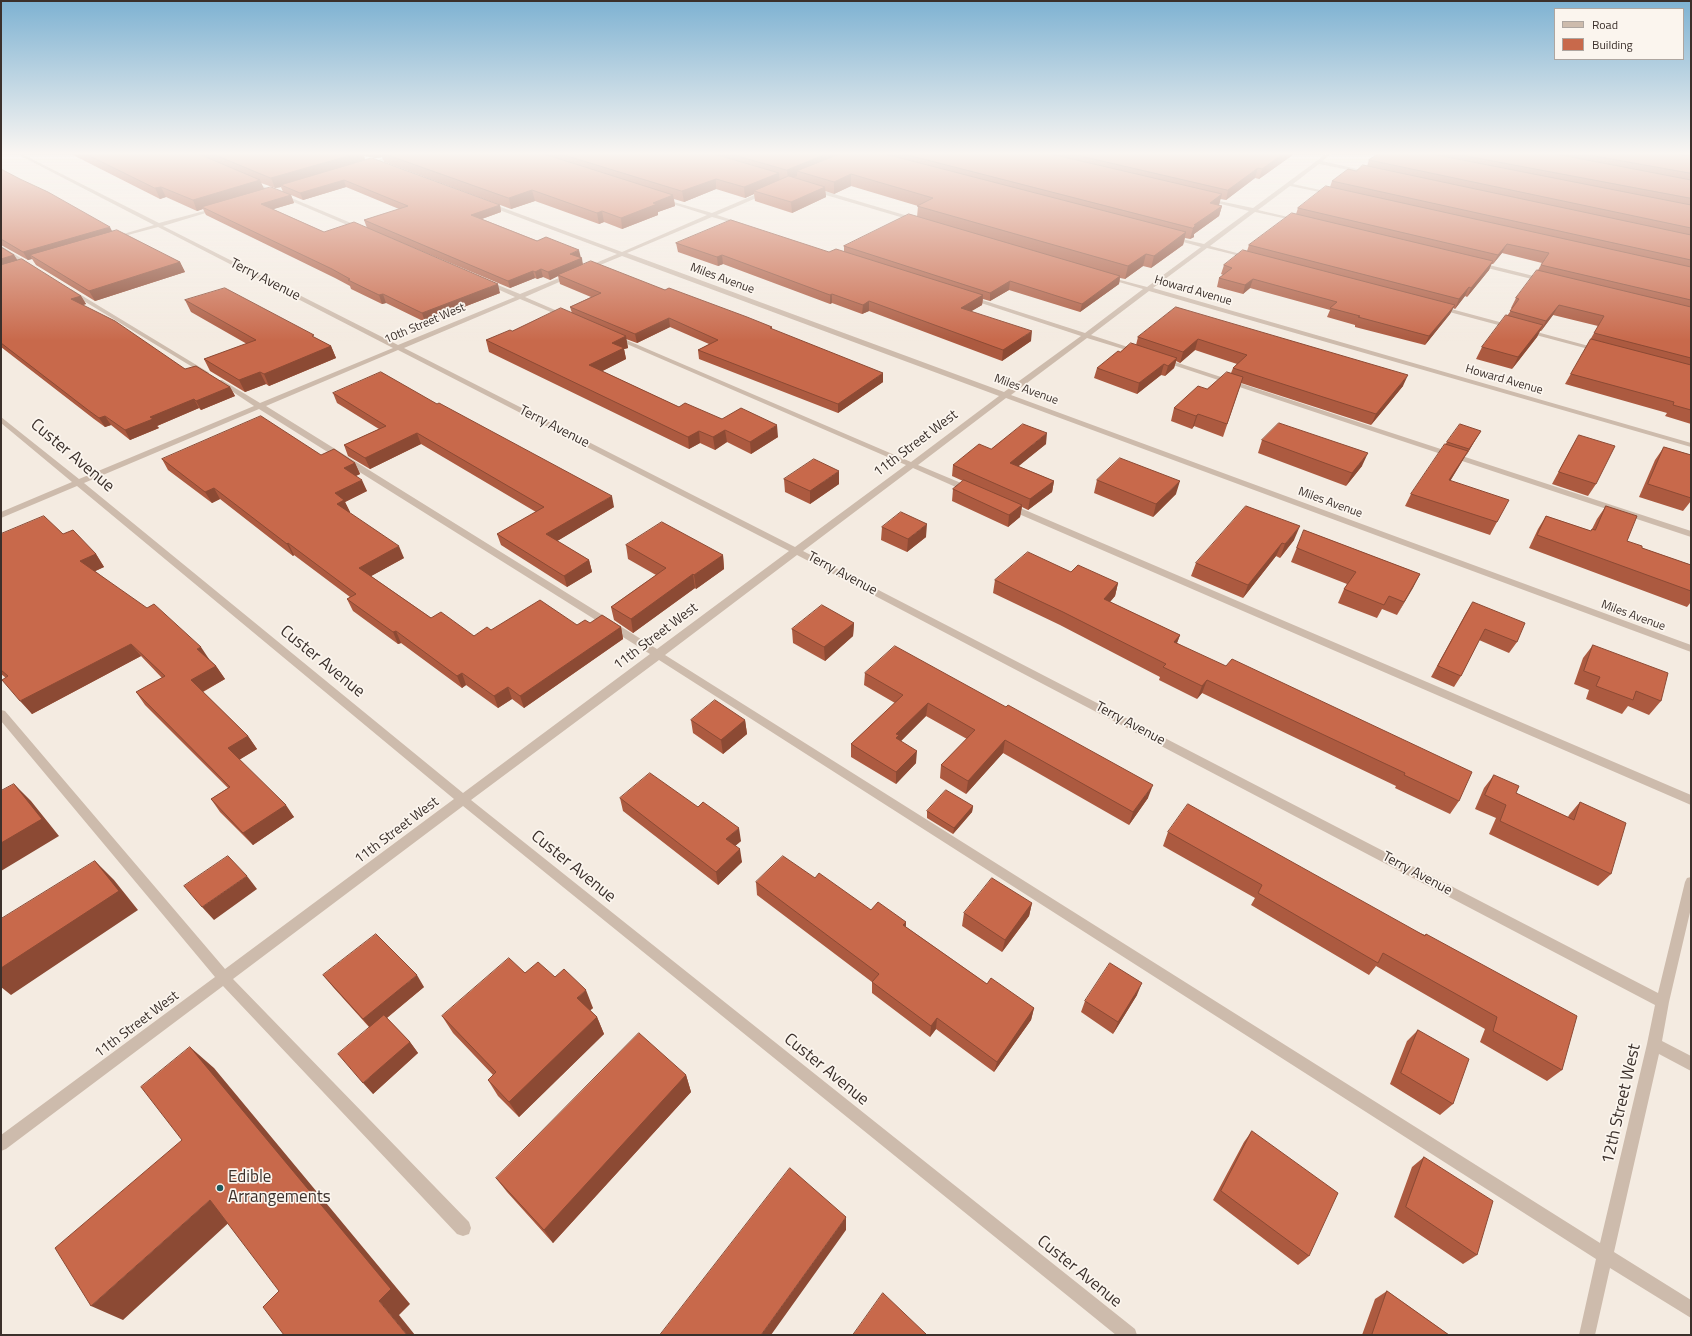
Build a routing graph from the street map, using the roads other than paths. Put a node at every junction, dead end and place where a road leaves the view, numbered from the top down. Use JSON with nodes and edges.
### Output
{"nodes":[{"id":1,"x":141,"y":216,"type":"edge"},
{"id":2,"x":190,"y":216,"type":"edge"},
{"id":3,"x":333,"y":216,"type":"edge"},
{"id":4,"x":520,"y":216,"type":"edge"},
{"id":5,"x":709,"y":216,"type":"edge"},
{"id":6,"x":716,"y":216,"type":"edge"},
{"id":7,"x":903,"y":216,"type":"edge"},
{"id":8,"x":1245,"y":216,"type":"edge"},
{"id":9,"x":1280,"y":216,"type":"edge"},
{"id":10,"x":919,"y":221,"type":"edge"},
{"id":11,"x":1308,"y":223,"type":"edge"},
{"id":12,"x":160,"y":226,"type":"junction"},
{"id":13,"x":750,"y":227,"type":"edge"},
{"id":14,"x":367,"y":231,"type":"edge"},
{"id":15,"x":1163,"y":235,"type":"edge"},
{"id":16,"x":108,"y":240,"type":"edge"},
{"id":17,"x":1205,"y":246,"type":"junction"},
{"id":18,"x":1,"y":248,"type":"edge"},
{"id":19,"x":621,"y":254,"type":"junction"},
{"id":20,"x":1259,"y":260,"type":"edge"},
{"id":21,"x":1469,"y":262,"type":"edge"},
{"id":22,"x":40,"y":272,"type":"edge"},
{"id":23,"x":1102,"y":276,"type":"edge"},
{"id":24,"x":476,"y":278,"type":"edge"},
{"id":25,"x":1553,"y":282,"type":"edge"},
{"id":26,"x":60,"y":284,"type":"edge"},
{"id":27,"x":1147,"y":289,"type":"junction"},
{"id":28,"x":520,"y":296,"type":"junction"},
{"id":29,"x":966,"y":297,"type":"edge"},
{"id":30,"x":1437,"y":307,"type":"edge"},
{"id":31,"x":578,"y":321,"type":"edge"},
{"id":32,"x":607,"y":334,"type":"edge"},
{"id":33,"x":1086,"y":335,"type":"junction"},
{"id":34,"x":398,"y":348,"type":"junction"},
{"id":35,"x":1606,"y":352,"type":"edge"},
{"id":36,"x":1146,"y":355,"type":"edge"},
{"id":37,"x":1154,"y":358,"type":"edge"},
{"id":38,"x":1006,"y":394,"type":"junction"},
{"id":39,"x":260,"y":406,"type":"junction"},
{"id":40,"x":1,"y":419,"type":"edge"},
{"id":41,"x":1691,"y":445,"type":"edge"},
{"id":42,"x":912,"y":465,"type":"junction"},
{"id":43,"x":78,"y":483,"type":"junction"},
{"id":44,"x":977,"y":493,"type":"edge"},
{"id":45,"x":999,"y":502,"type":"edge"},
{"id":46,"x":1,"y":515,"type":"edge"},
{"id":47,"x":1691,"y":534,"type":"edge"},
{"id":48,"x":796,"y":550,"type":"junction"},
{"id":49,"x":1691,"y":649,"type":"edge"},
{"id":50,"x":657,"y":654,"type":"junction"},
{"id":51,"x":1,"y":714,"type":"edge"},
{"id":52,"x":462,"y":799,"type":"junction"},
{"id":53,"x":1691,"y":800,"type":"edge"},
{"id":54,"x":1691,"y":882,"type":"edge"},
{"id":55,"x":223,"y":977,"type":"junction"},
{"id":56,"x":1662,"y":1002,"type":"junction"},
{"id":57,"x":1654,"y":1044,"type":"junction"},
{"id":58,"x":1691,"y":1064,"type":"edge"},
{"id":59,"x":1,"y":1144,"type":"edge"},
{"id":60,"x":463,"y":1228,"type":"dead end"},
{"id":61,"x":1604,"y":1256,"type":"junction"},
{"id":62,"x":1691,"y":1310,"type":"edge"},
{"id":63,"x":1129,"y":1335,"type":"edge"},
{"id":64,"x":1587,"y":1335,"type":"edge"}],
"edges":[{"from":1,"to":12,"type":"street","name":"Terry Avenue"},
{"from":2,"to":12,"type":"street"},
{"from":3,"to":14,"type":"street"},
{"from":4,"to":19,"type":"street","name":"Miles Avenue"},
{"from":5,"to":19,"type":"street","name":"10th Street West"},
{"from":6,"to":13,"type":"street"},
{"from":7,"to":10,"type":"street"},
{"from":8,"to":17,"type":"street","name":"11th Street West"},
{"from":9,"to":11,"type":"street"},
{"from":12,"to":16,"type":"street"},
{"from":12,"to":34,"type":"street","name":"Terry Avenue"},
{"from":15,"to":17,"type":"street"},
{"from":17,"to":20,"type":"street"},
{"from":17,"to":27,"type":"street","name":"11th Street West"},
{"from":18,"to":22,"type":"street"},
{"from":19,"to":28,"type":"street","name":"10th Street West"},
{"from":19,"to":38,"type":"street","name":"Miles Avenue"},
{"from":21,"to":25,"type":"street"},
{"from":23,"to":27,"type":"street","name":"Howard Avenue"},
{"from":24,"to":28,"type":"street"},
{"from":26,"to":39,"type":"street"},
{"from":27,"to":33,"type":"street","name":"11th Street West"},
{"from":27,"to":41,"type":"street","name":"Howard Avenue"},
{"from":28,"to":31,"type":"street"},
{"from":28,"to":34,"type":"street","name":"10th Street West"},
{"from":29,"to":33,"type":"street"},
{"from":30,"to":35,"type":"street"},
{"from":32,"to":42,"type":"street"},
{"from":33,"to":36,"type":"street"},
{"from":33,"to":38,"type":"street","name":"11th Street West"},
{"from":34,"to":39,"type":"street","name":"10th Street West"},
{"from":34,"to":48,"type":"street","name":"Terry Avenue"},
{"from":37,"to":47,"type":"street"},
{"from":38,"to":42,"type":"street","name":"11th Street West"},
{"from":38,"to":49,"type":"street","name":"Miles Avenue"},
{"from":39,"to":43,"type":"street","name":"10th Street West"},
{"from":39,"to":50,"type":"street"},
{"from":40,"to":43,"type":"street","name":"Custer Avenue"},
{"from":42,"to":44,"type":"street"},
{"from":42,"to":48,"type":"street","name":"11th Street West"},
{"from":43,"to":46,"type":"street","name":"10th Street West"},
{"from":43,"to":52,"type":"street","name":"Custer Avenue"},
{"from":45,"to":53,"type":"street"},
{"from":48,"to":50,"type":"street","name":"11th Street West"},
{"from":48,"to":56,"type":"street","name":"Terry Avenue"},
{"from":50,"to":52,"type":"street","name":"11th Street West"},
{"from":50,"to":61,"type":"street"},
{"from":51,"to":55,"type":"street"},
{"from":52,"to":55,"type":"street","name":"11th Street West"},
{"from":52,"to":63,"type":"street","name":"Custer Avenue"},
{"from":54,"to":56,"type":"street","name":"12th Street West"},
{"from":55,"to":59,"type":"street","name":"11th Street West"},
{"from":55,"to":60,"type":"street"},
{"from":56,"to":57,"type":"street","name":"12th Street West"},
{"from":57,"to":58,"type":"street"},
{"from":57,"to":61,"type":"street","name":"12th Street West"},
{"from":61,"to":62,"type":"street"},
{"from":61,"to":64,"type":"street","name":"12th Street West"}]}
